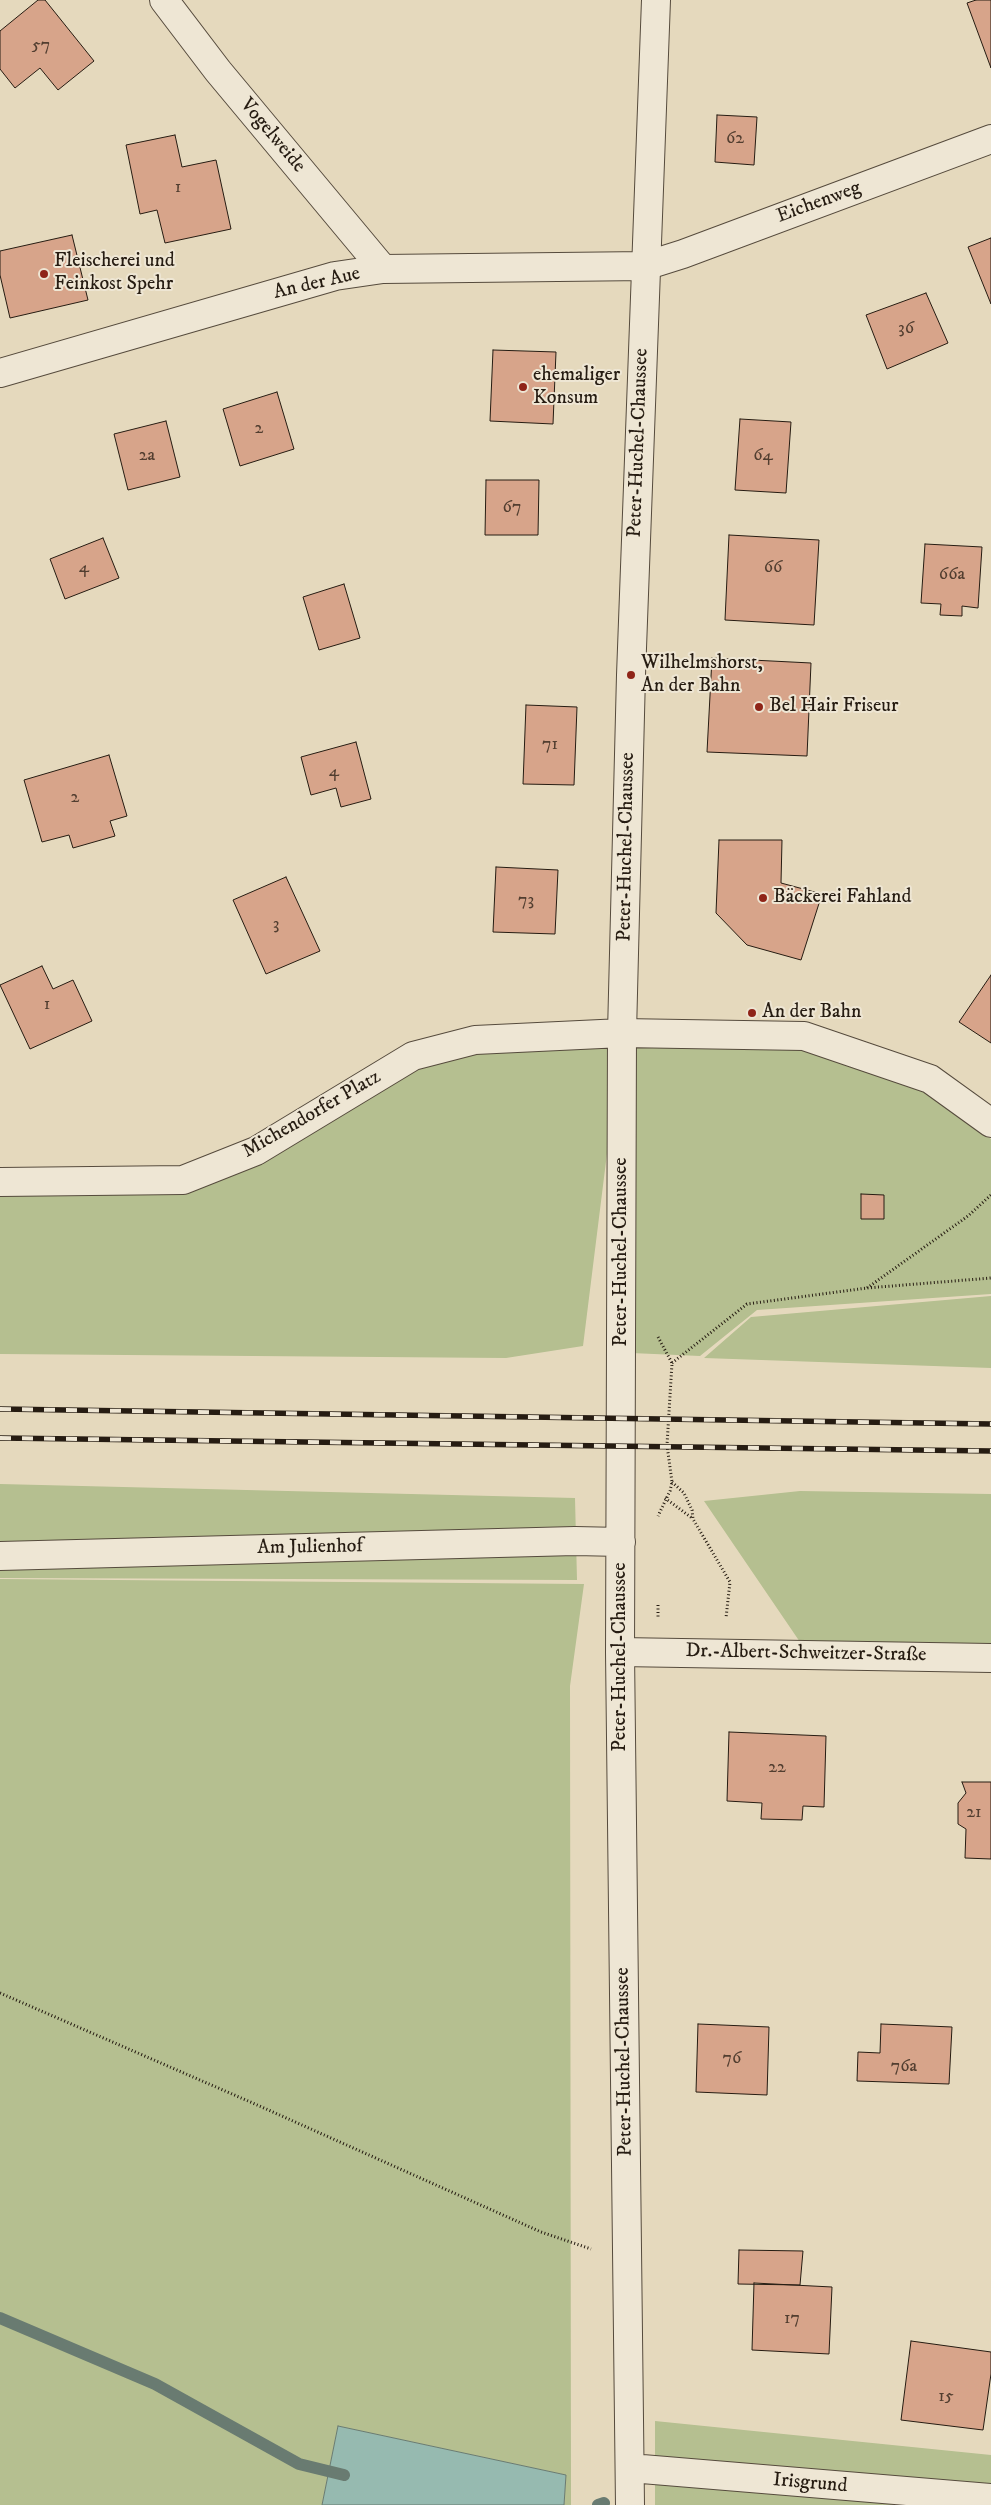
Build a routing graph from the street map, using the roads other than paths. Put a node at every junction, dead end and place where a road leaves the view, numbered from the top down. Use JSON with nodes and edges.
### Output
{"nodes":[{"id":1,"x":164,"y":0,"type":"edge"},
{"id":2,"x":656,"y":0,"type":"edge"},
{"id":3,"x":991,"y":139,"type":"edge"},
{"id":4,"x":646,"y":266,"type":"junction"},
{"id":5,"x":383,"y":269,"type":"junction"},
{"id":6,"x":0,"y":373,"type":"edge"},
{"id":7,"x":622,"y":1033,"type":"junction"},
{"id":8,"x":991,"y":1123,"type":"edge"},
{"id":9,"x":0,"y":1182,"type":"edge"},
{"id":10,"x":621,"y":1542,"type":"junction"},
{"id":11,"x":0,"y":1556,"type":"edge"},
{"id":12,"x":620,"y":1652,"type":"junction"},
{"id":13,"x":991,"y":1658,"type":"edge"},
{"id":14,"x":630,"y":2468,"type":"junction"},
{"id":15,"x":991,"y":2498,"type":"edge"},
{"id":16,"x":630,"y":2505,"type":"edge"}],
"edges":[{"from":1,"to":5,"type":"street","name":"Vogelweide"},
{"from":2,"to":4,"type":"street","name":"Peter-Huchel-Chaussee"},
{"from":3,"to":4,"type":"street","name":"Eichenweg"},
{"from":4,"to":5,"type":"street","name":"An der Aue"},
{"from":4,"to":7,"type":"street","name":"Peter-Huchel-Chaussee"},
{"from":5,"to":6,"type":"street","name":"An der Aue"},
{"from":7,"to":8,"type":"street","name":"Michendorfer Platz"},
{"from":7,"to":9,"type":"street","name":"Michendorfer Platz"},
{"from":7,"to":10,"type":"street","name":"Peter-Huchel-Chaussee"},
{"from":10,"to":11,"type":"street","name":"Am Julienhof"},
{"from":10,"to":12,"type":"street","name":"Peter-Huchel-Chaussee"},
{"from":12,"to":13,"type":"street","name":"Dr.-Albert-Schweitzer-Straße"},
{"from":12,"to":14,"type":"street","name":"Peter-Huchel-Chaussee"},
{"from":14,"to":15,"type":"street","name":"Irisgrund"},
{"from":14,"to":16,"type":"street","name":"Peter-Huchel-Chaussee"}]}
